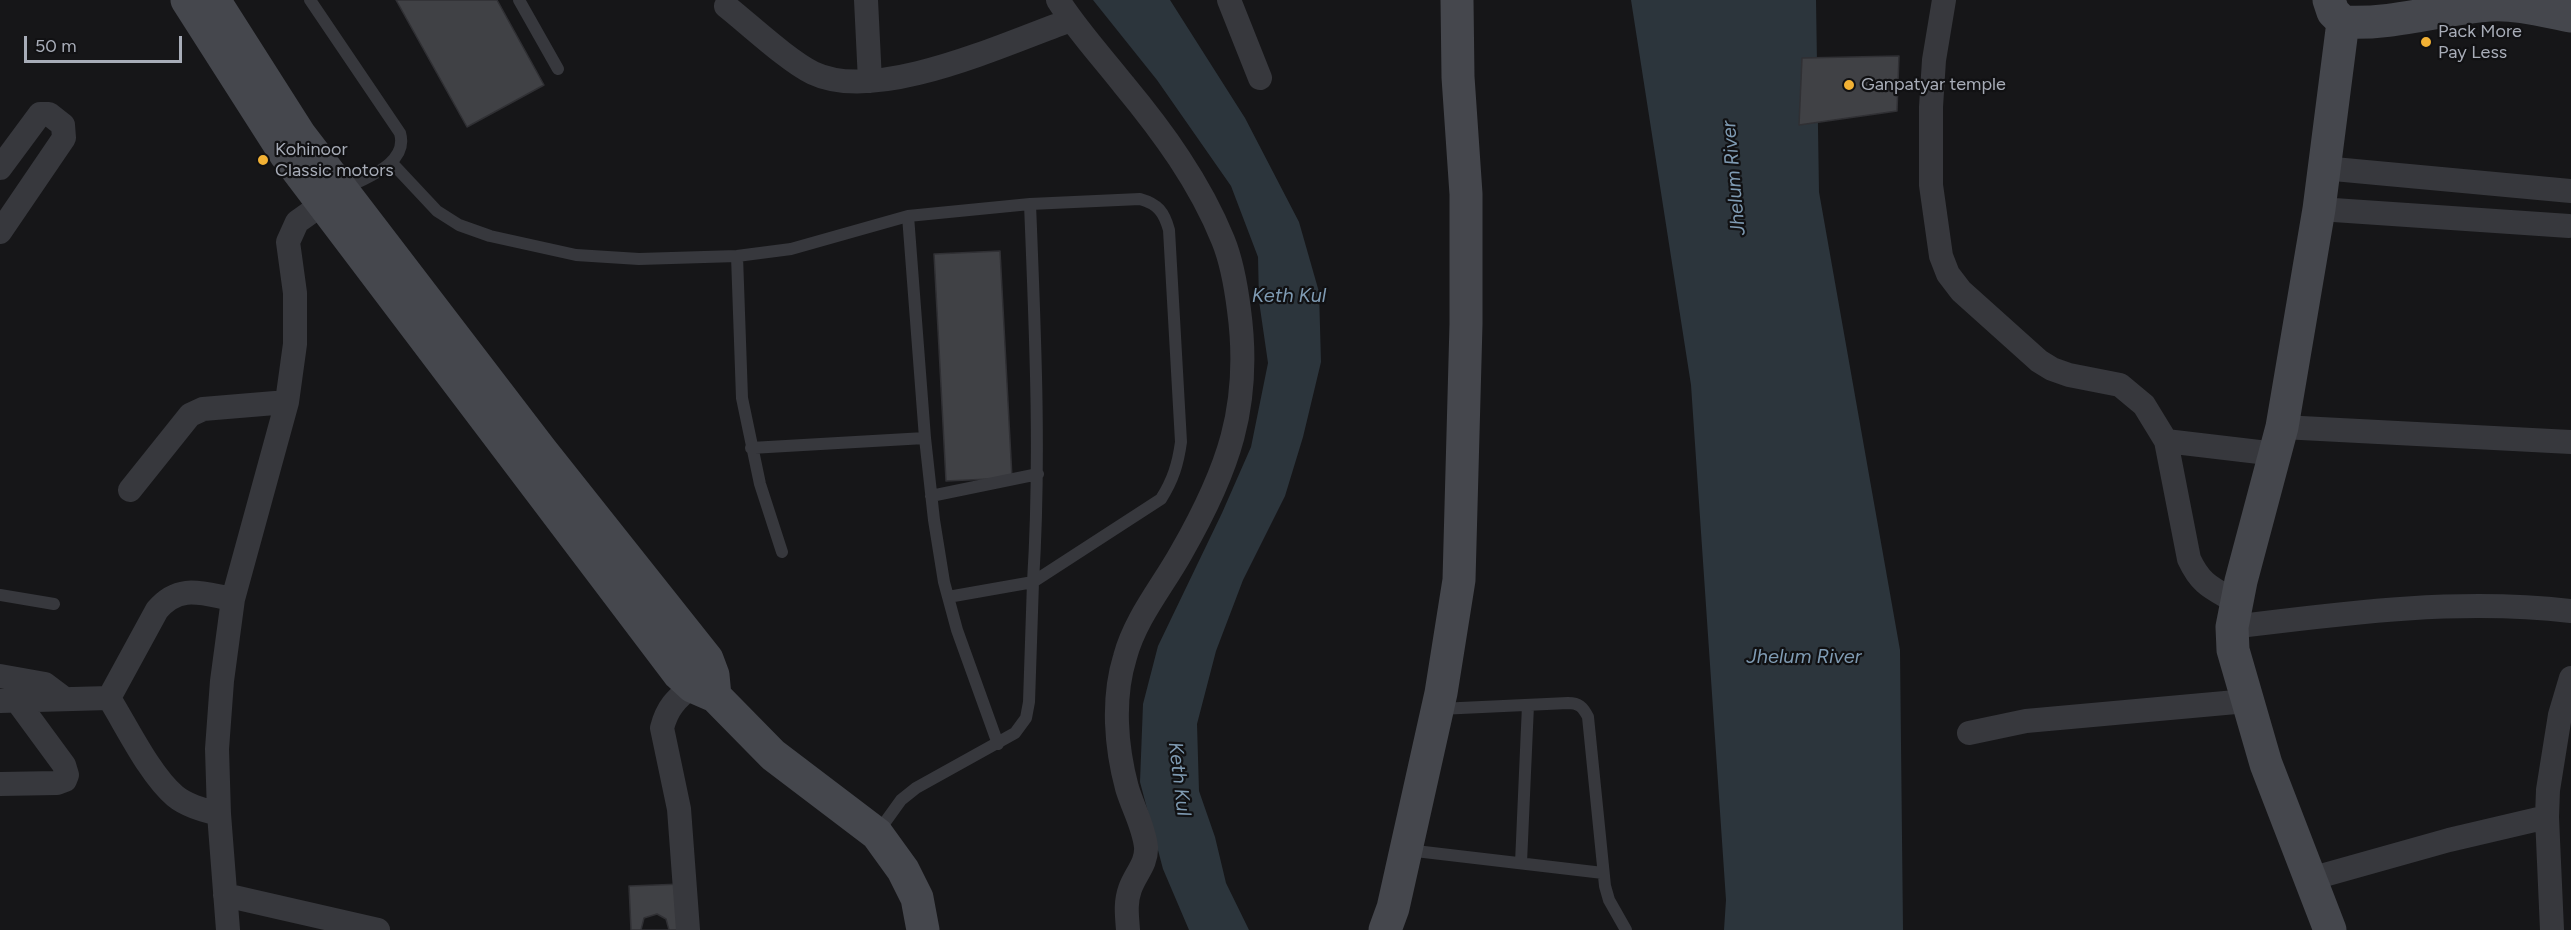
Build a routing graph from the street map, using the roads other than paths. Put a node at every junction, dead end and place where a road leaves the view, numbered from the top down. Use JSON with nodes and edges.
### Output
{"nodes":[{"id":1,"x":187,"y":0,"type":"edge"},
{"id":2,"x":214,"y":0,"type":"edge"},
{"id":3,"x":310,"y":0,"type":"edge"},
{"id":4,"x":519,"y":0,"type":"edge"},
{"id":5,"x":866,"y":0,"type":"edge"},
{"id":6,"x":1229,"y":0,"type":"edge"},
{"id":7,"x":1457,"y":0,"type":"edge"},
{"id":8,"x":1944,"y":0,"type":"edge"},
{"id":9,"x":726,"y":6,"type":"dead end"},
{"id":10,"x":1064,"y":10,"type":"edge"},
{"id":11,"x":2336,"y":11,"type":"edge"},
{"id":12,"x":2571,"y":16,"type":"edge"},
{"id":13,"x":558,"y":69,"type":"dead end"},
{"id":14,"x":1260,"y":78,"type":"dead end"},
{"id":15,"x":870,"y":81,"type":"junction"},
{"id":16,"x":392,"y":163,"type":"junction"},
{"id":17,"x":0,"y":168,"type":"edge"},
{"id":18,"x":2323,"y":168,"type":"junction"},
{"id":19,"x":2571,"y":191,"type":"edge"},
{"id":20,"x":332,"y":197,"type":"junction"},
{"id":21,"x":1030,"y":204,"type":"junction"},
{"id":22,"x":2319,"y":209,"type":"junction"},
{"id":23,"x":908,"y":216,"type":"junction"},
{"id":24,"x":2569,"y":226,"type":"dead end"},
{"id":25,"x":0,"y":232,"type":"edge"},
{"id":26,"x":737,"y":256,"type":"junction"},
{"id":27,"x":287,"y":402,"type":"junction"},
{"id":28,"x":925,"y":438,"type":"junction"},
{"id":29,"x":2279,"y":440,"type":"junction"},
{"id":30,"x":2166,"y":441,"type":"junction"},
{"id":31,"x":2571,"y":442,"type":"edge"},
{"id":32,"x":751,"y":448,"type":"junction"},
{"id":33,"x":1038,"y":474,"type":"junction"},
{"id":34,"x":130,"y":490,"type":"dead end"},
{"id":35,"x":931,"y":496,"type":"junction"},
{"id":36,"x":782,"y":552,"type":"dead end"},
{"id":37,"x":1033,"y":582,"type":"junction"},
{"id":38,"x":0,"y":595,"type":"edge"},
{"id":39,"x":948,"y":597,"type":"junction"},
{"id":40,"x":233,"y":599,"type":"junction"},
{"id":41,"x":54,"y":604,"type":"dead end"},
{"id":42,"x":2571,"y":611,"type":"edge"},
{"id":43,"x":2234,"y":614,"type":"junction"},
{"id":44,"x":0,"y":676,"type":"edge"},
{"id":45,"x":2571,"y":678,"type":"edge"},
{"id":46,"x":703,"y":691,"type":"junction"},
{"id":47,"x":109,"y":698,"type":"junction"},
{"id":48,"x":65,"y":699,"type":"junction"},
{"id":49,"x":9,"y":701,"type":"edge"},
{"id":50,"x":2247,"y":701,"type":"junction"},
{"id":51,"x":1528,"y":705,"type":"junction"},
{"id":52,"x":1438,"y":710,"type":"junction"},
{"id":53,"x":1969,"y":733,"type":"dead end"},
{"id":54,"x":998,"y":744,"type":"junction"},
{"id":55,"x":0,"y":784,"type":"edge"},
{"id":56,"x":219,"y":814,"type":"junction"},
{"id":57,"x":2547,"y":817,"type":"junction"},
{"id":58,"x":877,"y":834,"type":"junction"},
{"id":59,"x":1406,"y":850,"type":"junction"},
{"id":60,"x":1521,"y":863,"type":"junction"},
{"id":61,"x":1603,"y":873,"type":"junction"},
{"id":62,"x":2310,"y":879,"type":"junction"},
{"id":63,"x":225,"y":895,"type":"junction"},
{"id":64,"x":228,"y":930,"type":"edge"},
{"id":65,"x":378,"y":930,"type":"edge"},
{"id":66,"x":688,"y":930,"type":"edge"},
{"id":67,"x":923,"y":930,"type":"edge"},
{"id":68,"x":1128,"y":930,"type":"edge"},
{"id":69,"x":1385,"y":930,"type":"edge"},
{"id":70,"x":1626,"y":930,"type":"edge"},
{"id":71,"x":2330,"y":930,"type":"edge"},
{"id":72,"x":2552,"y":930,"type":"edge"}],
"edges":[{"from":1,"to":20,"type":"street"},
{"from":2,"to":20,"type":"street"},
{"from":3,"to":16,"type":"lane"},
{"from":4,"to":13,"type":"lane"},
{"from":5,"to":15,"type":"street"},
{"from":6,"to":14,"type":"street"},
{"from":7,"to":52,"type":"street"},
{"from":8,"to":30,"type":"street"},
{"from":9,"to":15,"type":"street"},
{"from":10,"to":15,"type":"street"},
{"from":10,"to":68,"type":"street"},
{"from":11,"to":12,"type":"street"},
{"from":11,"to":18,"type":"street"},
{"from":16,"to":20,"type":"lane"},
{"from":16,"to":26,"type":"lane"},
{"from":17,"to":25,"type":"street"},
{"from":18,"to":19,"type":"street"},
{"from":18,"to":22,"type":"street"},
{"from":20,"to":27,"type":"street"},
{"from":20,"to":46,"type":"street"},
{"from":21,"to":23,"type":"lane"},
{"from":21,"to":33,"type":"lane"},
{"from":21,"to":37,"type":"lane"},
{"from":22,"to":24,"type":"street"},
{"from":22,"to":29,"type":"street"},
{"from":23,"to":26,"type":"lane"},
{"from":23,"to":28,"type":"lane"},
{"from":26,"to":32,"type":"lane"},
{"from":27,"to":34,"type":"street"},
{"from":27,"to":40,"type":"street"},
{"from":28,"to":32,"type":"lane"},
{"from":28,"to":35,"type":"lane"},
{"from":29,"to":30,"type":"street"},
{"from":29,"to":31,"type":"street"},
{"from":29,"to":43,"type":"street"},
{"from":30,"to":43,"type":"street"},
{"from":32,"to":36,"type":"lane"},
{"from":33,"to":35,"type":"lane"},
{"from":33,"to":37,"type":"lane"},
{"from":35,"to":39,"type":"lane"},
{"from":37,"to":39,"type":"lane"},
{"from":37,"to":54,"type":"lane"},
{"from":38,"to":41,"type":"lane"},
{"from":39,"to":54,"type":"lane"},
{"from":40,"to":47,"type":"street"},
{"from":40,"to":56,"type":"street"},
{"from":42,"to":43,"type":"street"},
{"from":43,"to":50,"type":"street"},
{"from":44,"to":48,"type":"street"},
{"from":45,"to":57,"type":"street"},
{"from":46,"to":58,"type":"street"},
{"from":46,"to":66,"type":"street"},
{"from":47,"to":48,"type":"street"},
{"from":47,"to":56,"type":"street"},
{"from":48,"to":49,"type":"street"},
{"from":49,"to":55,"type":"street"},
{"from":50,"to":53,"type":"street"},
{"from":50,"to":62,"type":"street"},
{"from":51,"to":52,"type":"lane"},
{"from":51,"to":60,"type":"lane"},
{"from":51,"to":61,"type":"lane"},
{"from":52,"to":59,"type":"street"},
{"from":54,"to":58,"type":"lane"},
{"from":56,"to":63,"type":"street"},
{"from":57,"to":62,"type":"street"},
{"from":57,"to":72,"type":"street"},
{"from":58,"to":67,"type":"street"},
{"from":59,"to":60,"type":"lane"},
{"from":59,"to":69,"type":"street"},
{"from":60,"to":61,"type":"lane"},
{"from":61,"to":70,"type":"lane"},
{"from":62,"to":71,"type":"street"},
{"from":63,"to":64,"type":"street"},
{"from":63,"to":65,"type":"street"}]}
